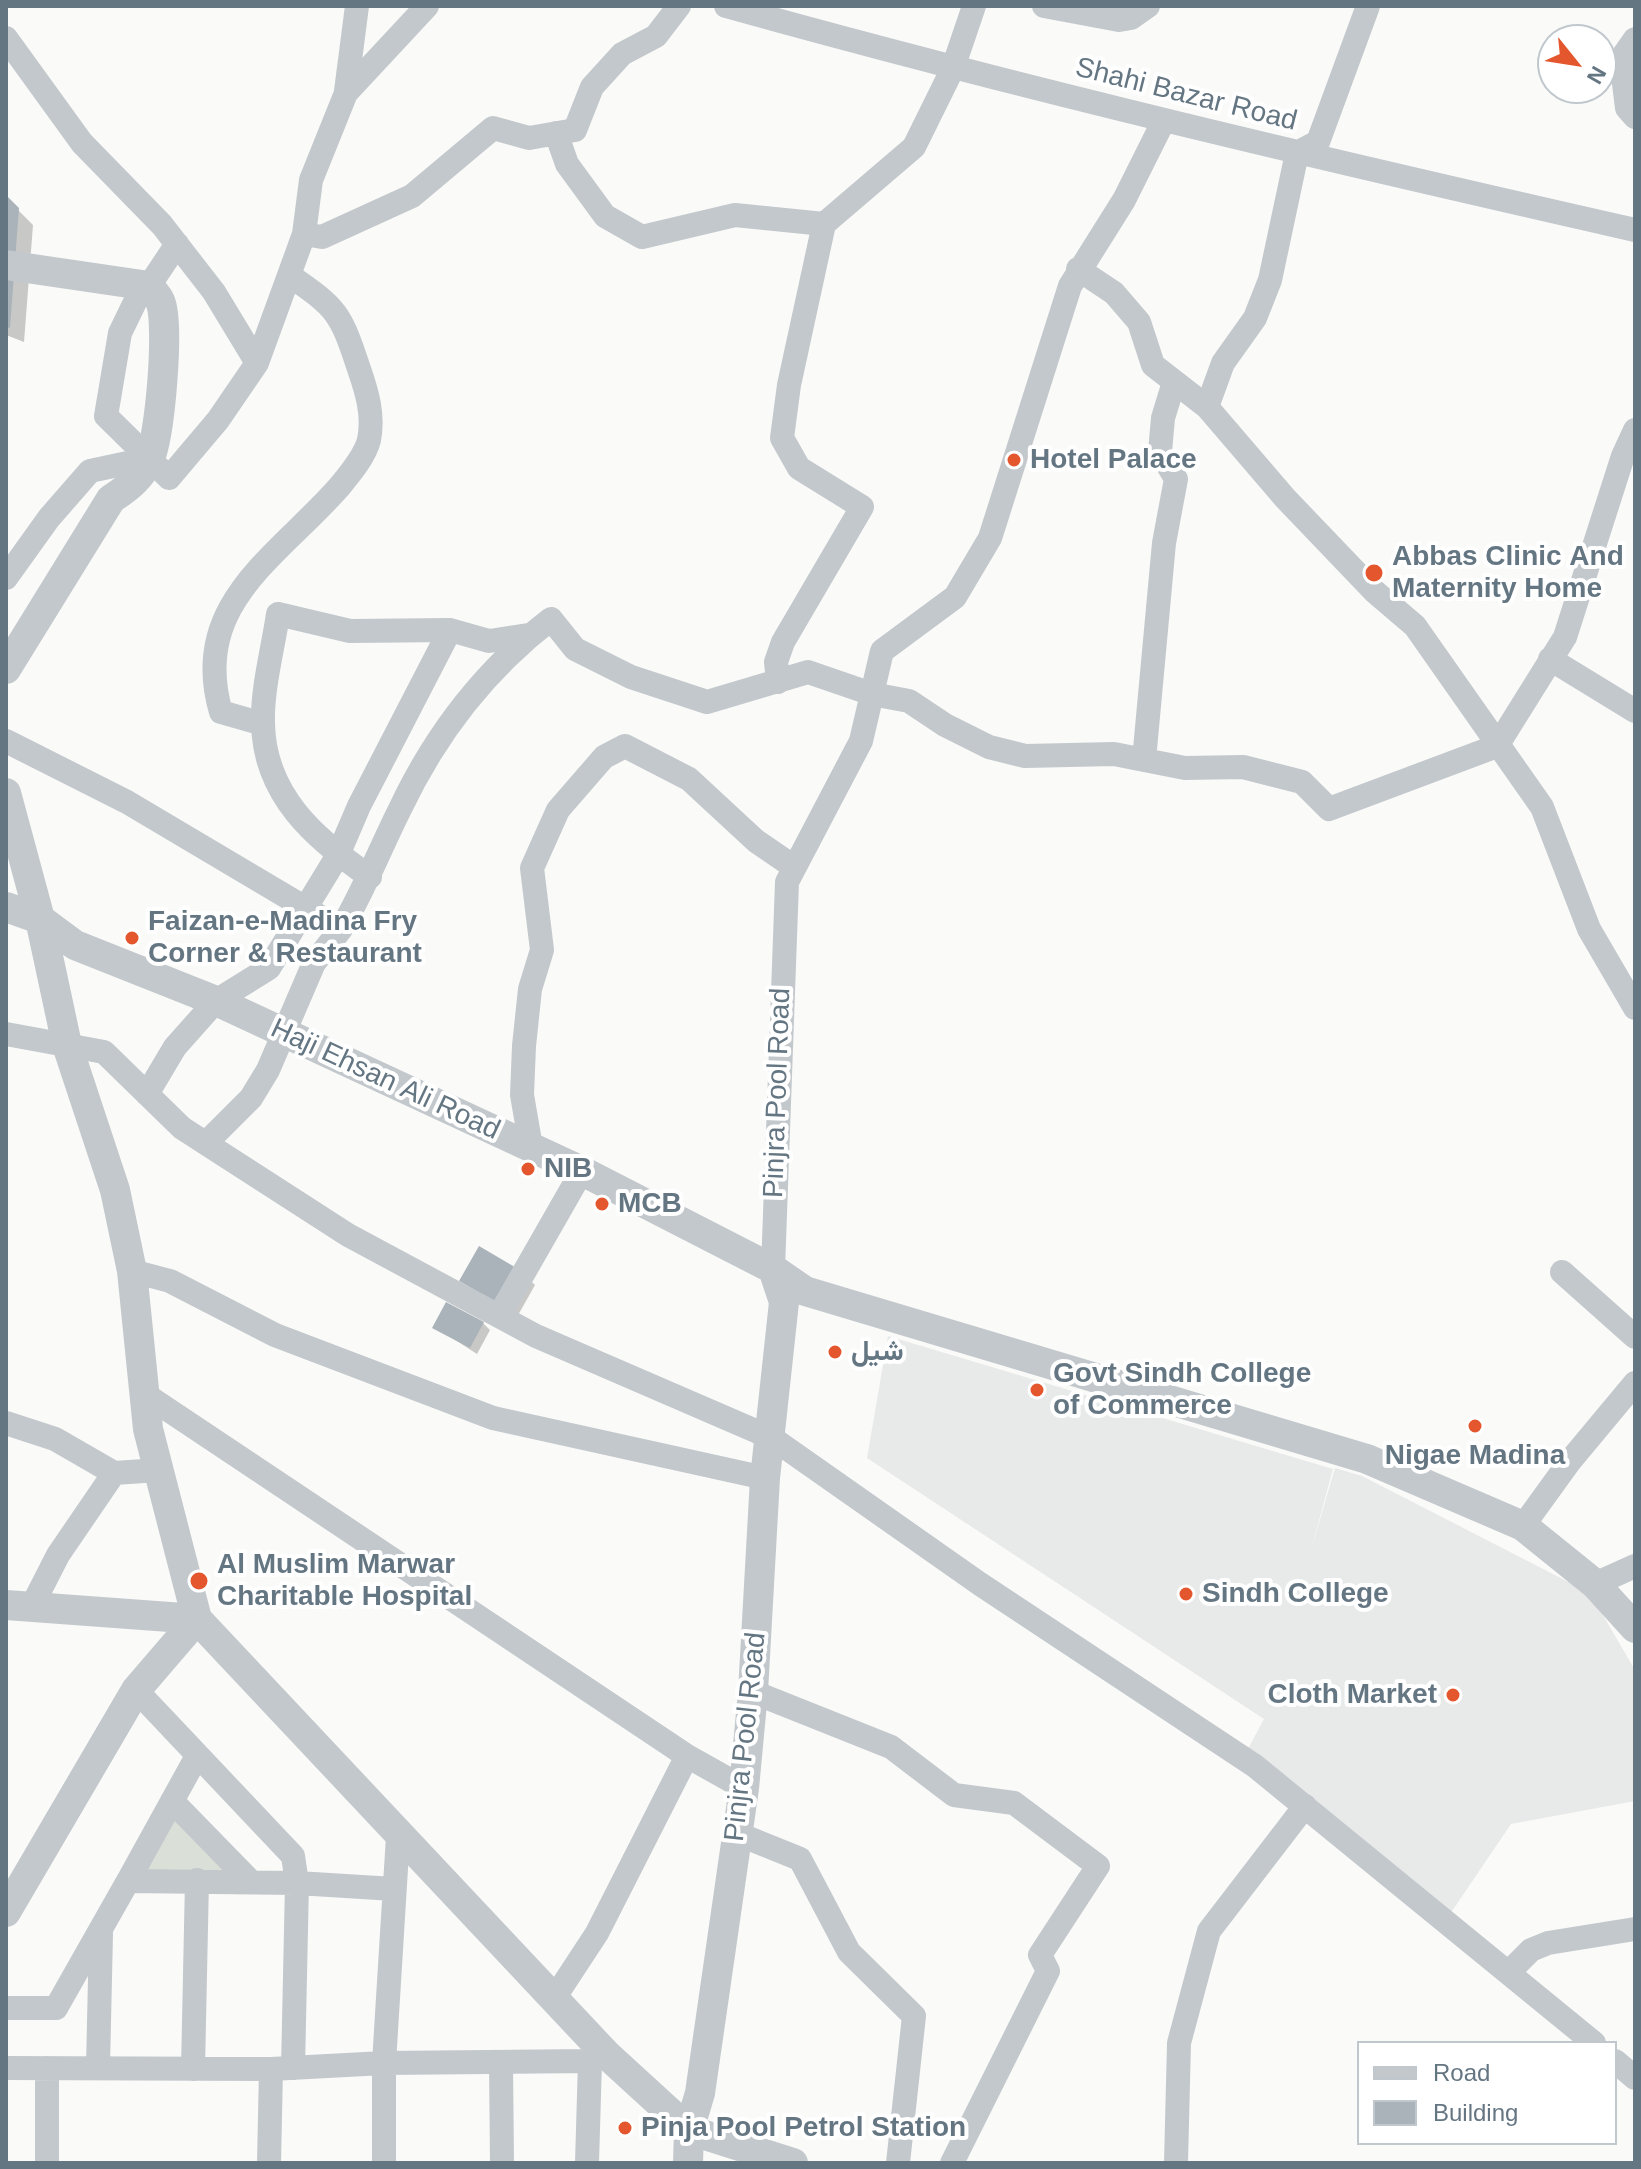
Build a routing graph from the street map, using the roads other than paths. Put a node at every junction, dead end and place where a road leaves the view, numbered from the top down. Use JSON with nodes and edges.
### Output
{"nodes":[{"id":1,"x":357,"y":6,"type":"edge"},
{"id":2,"x":427,"y":6,"type":"edge"},
{"id":3,"x":679,"y":6,"type":"edge"},
{"id":4,"x":727,"y":6,"type":"edge"},
{"id":5,"x":974,"y":6,"type":"edge"},
{"id":6,"x":1044,"y":6,"type":"edge"},
{"id":7,"x":1148,"y":6,"type":"edge"},
{"id":8,"x":1368,"y":6,"type":"edge"},
{"id":9,"x":6,"y":38,"type":"edge"},
{"id":10,"x":1635,"y":39,"type":"edge"},
{"id":11,"x":953,"y":68,"type":"junction"},
{"id":12,"x":346,"y":93,"type":"junction"},
{"id":13,"x":1635,"y":117,"type":"edge"},
{"id":14,"x":1164,"y":120,"type":"junction"},
{"id":15,"x":556,"y":133,"type":"junction"},
{"id":16,"x":1297,"y":153,"type":"junction"},
{"id":17,"x":824,"y":224,"type":"junction"},
{"id":18,"x":1635,"y":230,"type":"edge"},
{"id":19,"x":304,"y":234,"type":"junction"},
{"id":20,"x":177,"y":244,"type":"junction"},
{"id":21,"x":6,"y":265,"type":"edge"},
{"id":22,"x":1078,"y":269,"type":"junction"},
{"id":23,"x":289,"y":275,"type":"junction"},
{"id":24,"x":149,"y":286,"type":"junction"},
{"id":25,"x":257,"y":363,"type":"junction"},
{"id":26,"x":1174,"y":382,"type":"junction"},
{"id":27,"x":1207,"y":407,"type":"junction"},
{"id":28,"x":1635,"y":430,"type":"edge"},
{"id":29,"x":151,"y":458,"type":"junction"},
{"id":30,"x":6,"y":578,"type":"edge"},
{"id":31,"x":450,"y":630,"type":"junction"},
{"id":32,"x":531,"y":635,"type":"junction"},
{"id":33,"x":1550,"y":659,"type":"junction"},
{"id":34,"x":6,"y":669,"type":"edge"},
{"id":35,"x":778,"y":682,"type":"junction"},
{"id":36,"x":872,"y":694,"type":"junction"},
{"id":37,"x":1635,"y":711,"type":"edge"},
{"id":38,"x":263,"y":724,"type":"junction"},
{"id":39,"x":6,"y":741,"type":"edge"},
{"id":40,"x":1497,"y":746,"type":"junction"},
{"id":41,"x":1144,"y":760,"type":"junction"},
{"id":42,"x":6,"y":793,"type":"edge"},
{"id":43,"x":338,"y":855,"type":"junction"},
{"id":44,"x":794,"y":867,"type":"junction"},
{"id":45,"x":370,"y":877,"type":"junction"},
{"id":46,"x":6,"y":907,"type":"edge"},
{"id":47,"x":307,"y":910,"type":"junction"},
{"id":48,"x":40,"y":919,"type":"junction"},
{"id":49,"x":341,"y":929,"type":"junction"},
{"id":50,"x":216,"y":1001,"type":"junction"},
{"id":51,"x":1635,"y":1008,"type":"edge"},
{"id":52,"x":282,"y":1033,"type":"junction"},
{"id":53,"x":6,"y":1034,"type":"edge"},
{"id":54,"x":67,"y":1045,"type":"junction"},
{"id":55,"x":147,"y":1094,"type":"junction"},
{"id":56,"x":206,"y":1143,"type":"junction"},
{"id":57,"x":531,"y":1147,"type":"junction"},
{"id":58,"x":582,"y":1171,"type":"junction"},
{"id":59,"x":773,"y":1269,"type":"junction"},
{"id":60,"x":132,"y":1271,"type":"junction"},
{"id":61,"x":1562,"y":1272,"type":"dead end"},
{"id":62,"x":499,"y":1316,"type":"junction"},
{"id":63,"x":1635,"y":1337,"type":"edge"},
{"id":64,"x":1635,"y":1383,"type":"edge"},
{"id":65,"x":143,"y":1393,"type":"junction"},
{"id":66,"x":6,"y":1423,"type":"edge"},
{"id":67,"x":772,"y":1438,"type":"junction"},
{"id":68,"x":159,"y":1470,"type":"junction"},
{"id":69,"x":114,"y":1473,"type":"junction"},
{"id":70,"x":765,"y":1478,"type":"junction"},
{"id":71,"x":1523,"y":1526,"type":"junction"},
{"id":72,"x":1635,"y":1566,"type":"edge"},
{"id":73,"x":1595,"y":1584,"type":"junction"},
{"id":74,"x":19,"y":1606,"type":"edge"},
{"id":75,"x":197,"y":1619,"type":"junction"},
{"id":76,"x":1635,"y":1628,"type":"edge"},
{"id":77,"x":136,"y":1690,"type":"junction"},
{"id":78,"x":753,"y":1692,"type":"junction"},
{"id":79,"x":197,"y":1756,"type":"junction"},
{"id":80,"x":687,"y":1756,"type":"junction"},
{"id":81,"x":744,"y":1788,"type":"junction"},
{"id":82,"x":172,"y":1801,"type":"junction"},
{"id":83,"x":1305,"y":1806,"type":"junction"},
{"id":84,"x":738,"y":1834,"type":"junction"},
{"id":85,"x":398,"y":1836,"type":"junction"},
{"id":86,"x":197,"y":1880,"type":"junction"},
{"id":87,"x":128,"y":1881,"type":"junction"},
{"id":88,"x":251,"y":1882,"type":"junction"},
{"id":89,"x":297,"y":1883,"type":"junction"},
{"id":90,"x":394,"y":1889,"type":"junction"},
{"id":91,"x":6,"y":1912,"type":"edge"},
{"id":92,"x":1635,"y":1929,"type":"edge"},
{"id":93,"x":101,"y":1930,"type":"junction"},
{"id":94,"x":1509,"y":1972,"type":"junction"},
{"id":95,"x":555,"y":1997,"type":"junction"},
{"id":96,"x":6,"y":2008,"type":"edge"},
{"id":97,"x":1592,"y":2041,"type":"edge"},
{"id":98,"x":598,"y":2058,"type":"junction"},
{"id":99,"x":384,"y":2063,"type":"junction"},
{"id":100,"x":501,"y":2063,"type":"junction"},
{"id":101,"x":1617,"y":2063,"type":"edge"},
{"id":102,"x":98,"y":2067,"type":"junction"},
{"id":103,"x":6,"y":2068,"type":"edge"},
{"id":104,"x":47,"y":2068,"type":"junction"},
{"id":105,"x":193,"y":2069,"type":"junction"},
{"id":106,"x":282,"y":2069,"type":"junction"},
{"id":107,"x":1635,"y":2078,"type":"edge"},
{"id":108,"x":689,"y":2130,"type":"junction"},
{"id":109,"x":47,"y":2163,"type":"edge"},
{"id":110,"x":269,"y":2163,"type":"edge"},
{"id":111,"x":384,"y":2163,"type":"edge"},
{"id":112,"x":502,"y":2163,"type":"edge"},
{"id":113,"x":587,"y":2163,"type":"edge"},
{"id":114,"x":688,"y":2163,"type":"edge"},
{"id":115,"x":793,"y":2163,"type":"edge"},
{"id":116,"x":898,"y":2163,"type":"edge"},
{"id":117,"x":952,"y":2163,"type":"edge"},
{"id":118,"x":1176,"y":2163,"type":"edge"}],
"edges":[{"from":1,"to":12,"type":"street"},
{"from":2,"to":12,"type":"street"},
{"from":3,"to":15,"type":"street"},
{"from":4,"to":11,"type":"street","name":"Shahi Bazar Road"},
{"from":5,"to":11,"type":"street"},
{"from":6,"to":7,"type":"street"},
{"from":8,"to":16,"type":"street"},
{"from":9,"to":20,"type":"street"},
{"from":10,"to":13,"type":"street"},
{"from":11,"to":14,"type":"street","name":"Shahi Bazar Road"},
{"from":11,"to":17,"type":"street"},
{"from":12,"to":19,"type":"street"},
{"from":14,"to":16,"type":"street","name":"Shahi Bazar Road"},
{"from":14,"to":22,"type":"street","name":"Pinjra Pool Road"},
{"from":15,"to":17,"type":"street"},
{"from":15,"to":19,"type":"street"},
{"from":16,"to":18,"type":"street","name":"Shahi Bazar Road"},
{"from":16,"to":27,"type":"street"},
{"from":17,"to":35,"type":"street"},
{"from":19,"to":23,"type":"street"},
{"from":20,"to":24,"type":"street"},
{"from":20,"to":25,"type":"street"},
{"from":21,"to":24,"type":"street"},
{"from":22,"to":26,"type":"street"},
{"from":22,"to":36,"type":"street","name":"Pinjra Pool Road"},
{"from":23,"to":25,"type":"street"},
{"from":23,"to":38,"type":"street"},
{"from":24,"to":29,"type":"street"},
{"from":24,"to":29,"type":"street"},
{"from":25,"to":29,"type":"street"},
{"from":26,"to":27,"type":"street"},
{"from":26,"to":41,"type":"street"},
{"from":27,"to":40,"type":"street"},
{"from":28,"to":33,"type":"street"},
{"from":29,"to":30,"type":"street"},
{"from":29,"to":34,"type":"street"},
{"from":31,"to":32,"type":"street"},
{"from":31,"to":38,"type":"street"},
{"from":31,"to":43,"type":"street"},
{"from":32,"to":35,"type":"street"},
{"from":32,"to":45,"type":"street"},
{"from":33,"to":37,"type":"street"},
{"from":33,"to":40,"type":"street"},
{"from":35,"to":36,"type":"street"},
{"from":36,"to":41,"type":"street"},
{"from":36,"to":44,"type":"street","name":"Pinjra Pool Road"},
{"from":38,"to":43,"type":"street"},
{"from":39,"to":47,"type":"street"},
{"from":40,"to":41,"type":"street"},
{"from":40,"to":51,"type":"street"},
{"from":42,"to":48,"type":"street"},
{"from":43,"to":45,"type":"street"},
{"from":43,"to":47,"type":"street"},
{"from":44,"to":57,"type":"street"},
{"from":44,"to":59,"type":"street","name":"Pinjra Pool Road"},
{"from":45,"to":49,"type":"street"},
{"from":46,"to":48,"type":"street","name":"Haji Ehsan Ali Road"},
{"from":47,"to":49,"type":"street"},
{"from":47,"to":50,"type":"street"},
{"from":48,"to":50,"type":"street","name":"Haji Ehsan Ali Road"},
{"from":48,"to":54,"type":"street"},
{"from":49,"to":52,"type":"street"},
{"from":50,"to":52,"type":"street","name":"Haji Ehsan Ali Road"},
{"from":50,"to":55,"type":"street"},
{"from":52,"to":56,"type":"street"},
{"from":52,"to":57,"type":"street","name":"Haji Ehsan Ali Road"},
{"from":53,"to":54,"type":"street"},
{"from":54,"to":55,"type":"street"},
{"from":54,"to":60,"type":"street"},
{"from":55,"to":56,"type":"street"},
{"from":56,"to":62,"type":"street"},
{"from":57,"to":58,"type":"street","name":"Haji Ehsan Ali Road"},
{"from":58,"to":59,"type":"street","name":"Haji Ehsan Ali Road"},
{"from":58,"to":62,"type":"street"},
{"from":59,"to":67,"type":"street","name":"Pinjra Pool Road"},
{"from":59,"to":71,"type":"street","name":"Haji Ehsan Ali Road"},
{"from":60,"to":65,"type":"street"},
{"from":60,"to":70,"type":"street"},
{"from":61,"to":63,"type":"street"},
{"from":62,"to":67,"type":"street"},
{"from":64,"to":71,"type":"street"},
{"from":65,"to":68,"type":"street"},
{"from":65,"to":80,"type":"street"},
{"from":66,"to":69,"type":"street"},
{"from":67,"to":70,"type":"street","name":"Pinjra Pool Road"},
{"from":67,"to":83,"type":"street"},
{"from":68,"to":69,"type":"street"},
{"from":68,"to":75,"type":"street"},
{"from":69,"to":74,"type":"street"},
{"from":70,"to":78,"type":"street","name":"Pinjra Pool Road"},
{"from":71,"to":73,"type":"street","name":"Haji Ehsan Ali Road"},
{"from":72,"to":73,"type":"street"},
{"from":73,"to":76,"type":"street","name":"Haji Ehsan Ali Road"},
{"from":74,"to":75,"type":"street"},
{"from":75,"to":77,"type":"street"},
{"from":75,"to":85,"type":"street"},
{"from":77,"to":79,"type":"street"},
{"from":77,"to":91,"type":"street"},
{"from":78,"to":81,"type":"street","name":"Pinjra Pool Road"},
{"from":78,"to":117,"type":"street"},
{"from":79,"to":82,"type":"street"},
{"from":79,"to":89,"type":"street"},
{"from":80,"to":81,"type":"street"},
{"from":80,"to":95,"type":"street"},
{"from":81,"to":84,"type":"street","name":"Pinjra Pool Road"},
{"from":82,"to":87,"type":"street"},
{"from":82,"to":88,"type":"street"},
{"from":83,"to":94,"type":"street"},
{"from":83,"to":118,"type":"street"},
{"from":84,"to":108,"type":"street","name":"Pinjra Pool Road"},
{"from":84,"to":116,"type":"street"},
{"from":85,"to":90,"type":"street"},
{"from":85,"to":95,"type":"street"},
{"from":86,"to":87,"type":"street"},
{"from":86,"to":88,"type":"street"},
{"from":86,"to":105,"type":"street"},
{"from":87,"to":93,"type":"street"},
{"from":88,"to":89,"type":"street"},
{"from":89,"to":90,"type":"street"},
{"from":89,"to":106,"type":"street"},
{"from":90,"to":99,"type":"street"},
{"from":92,"to":94,"type":"street"},
{"from":93,"to":96,"type":"street"},
{"from":93,"to":102,"type":"street"},
{"from":94,"to":97,"type":"street"},
{"from":95,"to":98,"type":"street"},
{"from":98,"to":100,"type":"street"},
{"from":98,"to":108,"type":"street"},
{"from":98,"to":113,"type":"street"},
{"from":99,"to":100,"type":"street"},
{"from":99,"to":106,"type":"street"},
{"from":99,"to":111,"type":"street"},
{"from":100,"to":112,"type":"street"},
{"from":101,"to":107,"type":"street"},
{"from":102,"to":104,"type":"street"},
{"from":102,"to":105,"type":"street"},
{"from":103,"to":104,"type":"street"},
{"from":104,"to":109,"type":"street"},
{"from":105,"to":106,"type":"street"},
{"from":106,"to":110,"type":"street"},
{"from":108,"to":114,"type":"street","name":"Pinjra Pool Road"},
{"from":108,"to":115,"type":"street"}]}
